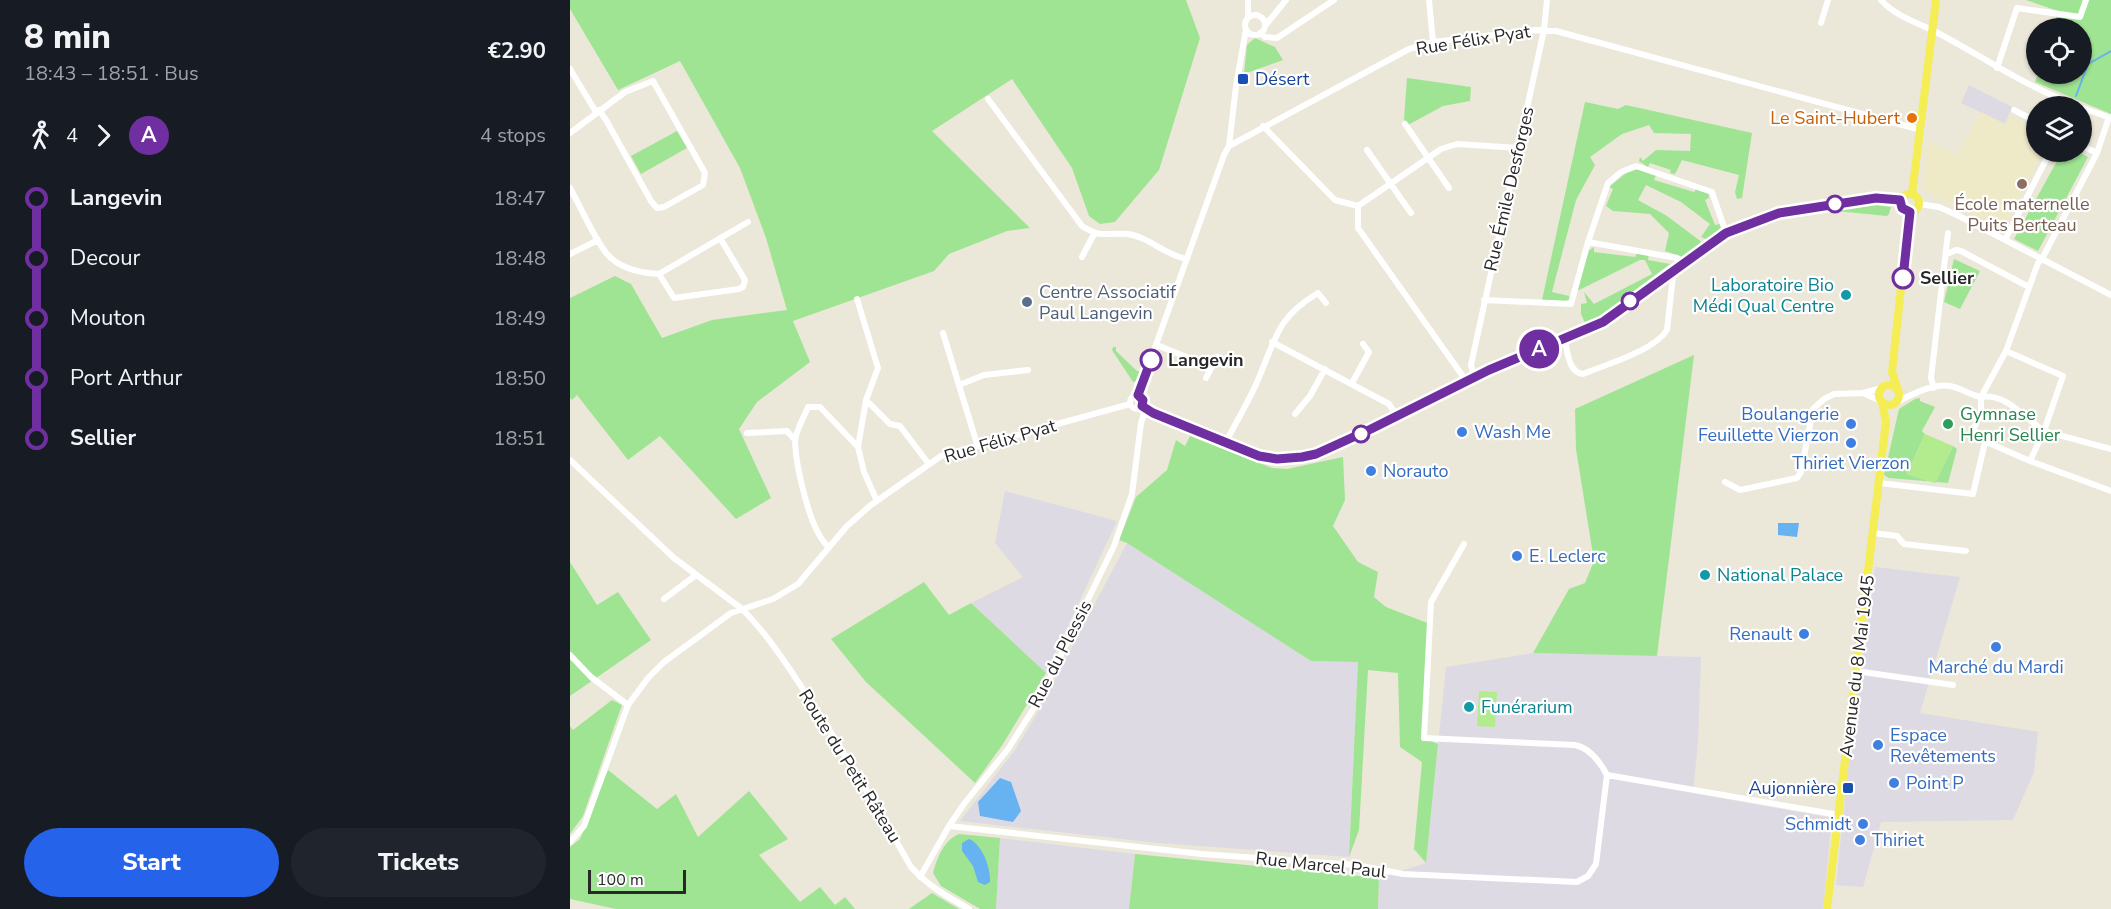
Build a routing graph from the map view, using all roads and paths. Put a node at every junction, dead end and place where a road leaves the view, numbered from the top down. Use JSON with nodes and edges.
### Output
{"nodes":[{"id":1,"x":1286,"y":0,"type":"edge"},
{"id":2,"x":1334,"y":0,"type":"edge"},
{"id":3,"x":1429,"y":0,"type":"edge"},
{"id":4,"x":1547,"y":0,"type":"edge"},
{"id":5,"x":1828,"y":0,"type":"edge"},
{"id":6,"x":1881,"y":0,"type":"edge"},
{"id":7,"x":1936,"y":0,"type":"edge"},
{"id":8,"x":2086,"y":0,"type":"edge"},
{"id":9,"x":1248,"y":2,"type":"edge"},
{"id":10,"x":1275,"y":15,"type":"junction"},
{"id":11,"x":1251,"y":16,"type":"junction"},
{"id":12,"x":1261,"y":17,"type":"junction"},
{"id":13,"x":1821,"y":23,"type":"dead end"},
{"id":14,"x":1265,"y":26,"type":"junction"},
{"id":15,"x":1544,"y":30,"type":"junction"},
{"id":16,"x":1932,"y":30,"type":"junction"},
{"id":17,"x":1248,"y":31,"type":"junction"},
{"id":18,"x":1260,"y":33,"type":"junction"},
{"id":19,"x":1433,"y":42,"type":"junction"},
{"id":20,"x":1997,"y":68,"type":"junction"},
{"id":21,"x":570,"y":69,"type":"edge"},
{"id":22,"x":2055,"y":96,"type":"edge"},
{"id":23,"x":988,"y":99,"type":"dead end"},
{"id":24,"x":2014,"y":110,"type":"dead end"},
{"id":25,"x":597,"y":111,"type":"junction"},
{"id":26,"x":2092,"y":111,"type":"edge"},
{"id":27,"x":2026,"y":116,"type":"edge"},
{"id":28,"x":2110,"y":117,"type":"edge"},
{"id":29,"x":1405,"y":124,"type":"dead end"},
{"id":30,"x":1263,"y":126,"type":"junction"},
{"id":31,"x":1921,"y":130,"type":"junction"},
{"id":32,"x":570,"y":133,"type":"edge"},
{"id":33,"x":1229,"y":146,"type":"junction"},
{"id":34,"x":1519,"y":148,"type":"junction"},
{"id":35,"x":1367,"y":150,"type":"dead end"},
{"id":36,"x":2092,"y":151,"type":"edge"},
{"id":37,"x":2097,"y":153,"type":"junction"},
{"id":38,"x":1429,"y":158,"type":"junction"},
{"id":39,"x":2045,"y":162,"type":"edge"},
{"id":40,"x":1391,"y":184,"type":"junction"},
{"id":41,"x":570,"y":188,"type":"edge"},
{"id":42,"x":1449,"y":188,"type":"dead end"},
{"id":43,"x":1912,"y":194,"type":"junction"},
{"id":44,"x":1900,"y":200,"type":"junction"},
{"id":45,"x":1919,"y":204,"type":"junction"},
{"id":46,"x":1358,"y":206,"type":"junction"},
{"id":47,"x":1910,"y":212,"type":"junction"},
{"id":48,"x":1411,"y":213,"type":"dead end"},
{"id":49,"x":748,"y":222,"type":"dead end"},
{"id":50,"x":1726,"y":233,"type":"junction"},
{"id":51,"x":1948,"y":233,"type":"dead end"},
{"id":52,"x":1094,"y":234,"type":"junction"},
{"id":53,"x":720,"y":238,"type":"junction"},
{"id":54,"x":598,"y":240,"type":"junction"},
{"id":55,"x":2005,"y":240,"type":"junction"},
{"id":56,"x":1588,"y":242,"type":"junction"},
{"id":57,"x":570,"y":254,"type":"edge"},
{"id":58,"x":1947,"y":254,"type":"junction"},
{"id":59,"x":1082,"y":257,"type":"dead end"},
{"id":60,"x":1187,"y":258,"type":"junction"},
{"id":61,"x":2042,"y":259,"type":"junction"},
{"id":62,"x":1683,"y":263,"type":"junction"},
{"id":63,"x":1671,"y":271,"type":"junction"},
{"id":64,"x":659,"y":274,"type":"junction"},
{"id":65,"x":2029,"y":287,"type":"junction"},
{"id":66,"x":2111,"y":296,"type":"edge"},
{"id":67,"x":857,"y":299,"type":"dead end"},
{"id":68,"x":1484,"y":300,"type":"junction"},
{"id":69,"x":1326,"y":303,"type":"dead end"},
{"id":70,"x":944,"y":333,"type":"dead end"},
{"id":71,"x":1564,"y":338,"type":"junction"},
{"id":72,"x":1272,"y":342,"type":"junction"},
{"id":73,"x":1363,"y":344,"type":"dead end"},
{"id":74,"x":1157,"y":345,"type":"junction"},
{"id":75,"x":2006,"y":351,"type":"junction"},
{"id":76,"x":1217,"y":357,"type":"dead end"},
{"id":77,"x":1211,"y":367,"type":"junction"},
{"id":78,"x":1325,"y":369,"type":"junction"},
{"id":79,"x":1028,"y":370,"type":"dead end"},
{"id":80,"x":1892,"y":372,"type":"junction"},
{"id":81,"x":1206,"y":378,"type":"dead end"},
{"id":82,"x":1474,"y":378,"type":"junction"},
{"id":83,"x":1467,"y":382,"type":"junction"},
{"id":84,"x":1352,"y":383,"type":"junction"},
{"id":85,"x":959,"y":385,"type":"junction"},
{"id":86,"x":1882,"y":387,"type":"junction"},
{"id":87,"x":1897,"y":388,"type":"junction"},
{"id":88,"x":1934,"y":388,"type":"junction"},
{"id":89,"x":1863,"y":393,"type":"junction"},
{"id":90,"x":1911,"y":394,"type":"junction"},
{"id":91,"x":1138,"y":395,"type":"junction"},
{"id":92,"x":1981,"y":397,"type":"junction"},
{"id":93,"x":866,"y":400,"type":"junction"},
{"id":94,"x":1882,"y":402,"type":"junction"},
{"id":95,"x":1895,"y":403,"type":"junction"},
{"id":96,"x":1130,"y":404,"type":"junction"},
{"id":97,"x":1141,"y":407,"type":"junction"},
{"id":98,"x":1295,"y":414,"type":"dead end"},
{"id":99,"x":1397,"y":416,"type":"junction"},
{"id":100,"x":1886,"y":422,"type":"junction"},
{"id":101,"x":2044,"y":431,"type":"junction"},
{"id":102,"x":747,"y":433,"type":"dead end"},
{"id":103,"x":795,"y":440,"type":"junction"},
{"id":104,"x":1226,"y":442,"type":"junction"},
{"id":105,"x":1984,"y":442,"type":"junction"},
{"id":106,"x":977,"y":444,"type":"junction"},
{"id":107,"x":858,"y":447,"type":"junction"},
{"id":108,"x":2111,"y":449,"type":"edge"},
{"id":109,"x":570,"y":460,"type":"edge"},
{"id":110,"x":2030,"y":461,"type":"junction"},
{"id":111,"x":928,"y":463,"type":"junction"},
{"id":112,"x":1725,"y":482,"type":"dead end"},
{"id":113,"x":1879,"y":483,"type":"junction"},
{"id":114,"x":2111,"y":491,"type":"edge"},
{"id":115,"x":877,"y":501,"type":"junction"},
{"id":116,"x":1872,"y":533,"type":"junction"},
{"id":117,"x":1464,"y":544,"type":"dead end"},
{"id":118,"x":829,"y":547,"type":"junction"},
{"id":119,"x":1966,"y":551,"type":"dead end"},
{"id":120,"x":696,"y":575,"type":"junction"},
{"id":121,"x":664,"y":599,"type":"dead end"},
{"id":122,"x":742,"y":609,"type":"junction"},
{"id":123,"x":570,"y":655,"type":"edge"},
{"id":124,"x":1856,"y":671,"type":"junction"},
{"id":125,"x":1953,"y":685,"type":"dead end"},
{"id":126,"x":628,"y":705,"type":"junction"},
{"id":127,"x":1607,"y":775,"type":"junction"},
{"id":128,"x":1839,"y":815,"type":"junction"},
{"id":129,"x":949,"y":826,"type":"junction"},
{"id":130,"x":570,"y":842,"type":"edge"},
{"id":131,"x":920,"y":877,"type":"junction"},
{"id":132,"x":969,"y":909,"type":"edge"},
{"id":133,"x":1827,"y":909,"type":"edge"}],
"edges":[{"from":1,"to":10,"type":"street"},
{"from":2,"to":18,"type":"street"},
{"from":3,"to":19,"type":"street"},
{"from":4,"to":15,"type":"street","name":"Rue Émile Desforges"},
{"from":5,"to":13,"type":"street"},
{"from":6,"to":16,"type":"street"},
{"from":7,"to":16,"type":"main road"},
{"from":8,"to":20,"type":"street"},
{"from":9,"to":11,"type":"street"},
{"from":10,"to":12,"type":"street"},
{"from":10,"to":14,"type":"street"},
{"from":11,"to":12,"type":"street"},
{"from":11,"to":17,"type":"street"},
{"from":12,"to":14,"type":"street"},
{"from":14,"to":18,"type":"street"},
{"from":15,"to":19,"type":"street","name":"Rue Félix Pyat"},
{"from":15,"to":31,"type":"street","name":"Rue Félix Pyat"},
{"from":15,"to":34,"type":"street","name":"Rue Émile Desforges"},
{"from":16,"to":20,"type":"street"},
{"from":16,"to":31,"type":"main road"},
{"from":17,"to":18,"type":"street"},
{"from":17,"to":33,"type":"street"},
{"from":19,"to":30,"type":"street","name":"Rue Félix Pyat"},
{"from":20,"to":22,"type":"street"},
{"from":21,"to":25,"type":"street"},
{"from":23,"to":52,"type":"street"},
{"from":24,"to":27,"type":"street"},
{"from":25,"to":25,"type":"street"},
{"from":25,"to":32,"type":"street"},
{"from":26,"to":28,"type":"street"},
{"from":28,"to":37,"type":"street"},
{"from":29,"to":38,"type":"street"},
{"from":30,"to":33,"type":"street","name":"Rue Félix Pyat"},
{"from":30,"to":46,"type":"street"},
{"from":31,"to":43,"type":"main road"},
{"from":33,"to":60,"type":"street"},
{"from":34,"to":38,"type":"street"},
{"from":34,"to":68,"type":"street","name":"Rue Émile Desforges"},
{"from":35,"to":40,"type":"street"},
{"from":36,"to":37,"type":"street"},
{"from":37,"to":61,"type":"street"},
{"from":38,"to":40,"type":"street"},
{"from":38,"to":42,"type":"street"},
{"from":39,"to":55,"type":"street"},
{"from":40,"to":46,"type":"street"},
{"from":40,"to":48,"type":"street"},
{"from":41,"to":54,"type":"street"},
{"from":43,"to":44,"type":"main road"},
{"from":43,"to":45,"type":"main road"},
{"from":44,"to":47,"type":"main road"},
{"from":44,"to":50,"type":"street"},
{"from":45,"to":47,"type":"main road"},
{"from":45,"to":55,"type":"street"},
{"from":46,"to":83,"type":"street"},
{"from":47,"to":80,"type":"main road"},
{"from":49,"to":53,"type":"street"},
{"from":50,"to":56,"type":"street"},
{"from":50,"to":62,"type":"street"},
{"from":51,"to":58,"type":"street"},
{"from":52,"to":59,"type":"street"},
{"from":52,"to":60,"type":"street"},
{"from":53,"to":64,"type":"street"},
{"from":53,"to":64,"type":"street"},
{"from":54,"to":57,"type":"street"},
{"from":54,"to":64,"type":"street"},
{"from":55,"to":61,"type":"street"},
{"from":56,"to":62,"type":"street"},
{"from":56,"to":68,"type":"street"},
{"from":58,"to":65,"type":"street"},
{"from":58,"to":88,"type":"street"},
{"from":60,"to":74,"type":"street"},
{"from":61,"to":65,"type":"street"},
{"from":61,"to":66,"type":"street"},
{"from":62,"to":63,"type":"street"},
{"from":63,"to":71,"type":"street"},
{"from":63,"to":71,"type":"street"},
{"from":65,"to":75,"type":"street"},
{"from":67,"to":93,"type":"street"},
{"from":68,"to":82,"type":"street","name":"Rue Émile Desforges"},
{"from":69,"to":72,"type":"street"},
{"from":70,"to":85,"type":"street"},
{"from":71,"to":82,"type":"street"},
{"from":72,"to":78,"type":"street"},
{"from":72,"to":104,"type":"street"},
{"from":73,"to":84,"type":"street"},
{"from":74,"to":77,"type":"street"},
{"from":74,"to":91,"type":"street"},
{"from":75,"to":92,"type":"street"},
{"from":75,"to":101,"type":"street"},
{"from":76,"to":77,"type":"street"},
{"from":77,"to":81,"type":"street"},
{"from":78,"to":84,"type":"street"},
{"from":78,"to":98,"type":"street"},
{"from":79,"to":85,"type":"street"},
{"from":80,"to":86,"type":"main road"},
{"from":80,"to":87,"type":"main road"},
{"from":82,"to":83,"type":"street"},
{"from":83,"to":99,"type":"street"},
{"from":84,"to":99,"type":"street"},
{"from":85,"to":106,"type":"street"},
{"from":86,"to":87,"type":"main road"},
{"from":86,"to":89,"type":"street"},
{"from":86,"to":94,"type":"main road"},
{"from":87,"to":90,"type":"street"},
{"from":87,"to":95,"type":"main road"},
{"from":88,"to":90,"type":"street"},
{"from":88,"to":92,"type":"street"},
{"from":89,"to":94,"type":"street"},
{"from":89,"to":112,"type":"street"},
{"from":90,"to":95,"type":"street"},
{"from":91,"to":96,"type":"street"},
{"from":91,"to":97,"type":"street"},
{"from":92,"to":101,"type":"street"},
{"from":92,"to":105,"type":"street"},
{"from":93,"to":107,"type":"street"},
{"from":93,"to":111,"type":"street"},
{"from":94,"to":95,"type":"main road"},
{"from":94,"to":100,"type":"main road","name":"Avenue du 8 Mai 1945"},
{"from":95,"to":100,"type":"main road","name":"Avenue du 8 Mai 1945"},
{"from":96,"to":97,"type":"street"},
{"from":96,"to":106,"type":"street","name":"Rue Félix Pyat"},
{"from":97,"to":104,"type":"street"},
{"from":97,"to":129,"type":"street","name":"Rue du Plessis"},
{"from":99,"to":104,"type":"street"},
{"from":100,"to":113,"type":"main road","name":"Avenue du 8 Mai 1945"},
{"from":101,"to":108,"type":"street"},
{"from":101,"to":110,"type":"street"},
{"from":102,"to":103,"type":"street"},
{"from":103,"to":107,"type":"street"},
{"from":103,"to":118,"type":"street"},
{"from":105,"to":110,"type":"street"},
{"from":105,"to":113,"type":"street"},
{"from":106,"to":111,"type":"street","name":"Rue Félix Pyat"},
{"from":107,"to":115,"type":"street"},
{"from":109,"to":120,"type":"street","name":"Route du Petit Râteau"},
{"from":110,"to":114,"type":"street"},
{"from":111,"to":115,"type":"street","name":"Rue Félix Pyat"},
{"from":113,"to":116,"type":"main road","name":"Avenue du 8 Mai 1945"},
{"from":115,"to":118,"type":"street","name":"Rue Félix Pyat"},
{"from":116,"to":119,"type":"street"},
{"from":116,"to":124,"type":"main road","name":"Avenue du 8 Mai 1945"},
{"from":117,"to":127,"type":"street"},
{"from":118,"to":122,"type":"street","name":"Rue Félix Pyat"},
{"from":120,"to":121,"type":"street"},
{"from":120,"to":122,"type":"street","name":"Route du Petit Râteau"},
{"from":122,"to":126,"type":"street","name":"Rue Félix Pyat"},
{"from":122,"to":131,"type":"street","name":"Route du Petit Râteau"},
{"from":123,"to":126,"type":"street"},
{"from":124,"to":125,"type":"street"},
{"from":124,"to":128,"type":"main road","name":"Avenue du 8 Mai 1945"},
{"from":126,"to":130,"type":"street","name":"Rue Félix Pyat"},
{"from":127,"to":128,"type":"street"},
{"from":127,"to":129,"type":"street","name":"Rue Marcel Paul"},
{"from":128,"to":133,"type":"main road","name":"Avenue du 8 Mai 1945"},
{"from":129,"to":131,"type":"street","name":"Rue du Plessis"},
{"from":131,"to":132,"type":"street","name":"Route du Petit Râteau"}]}
